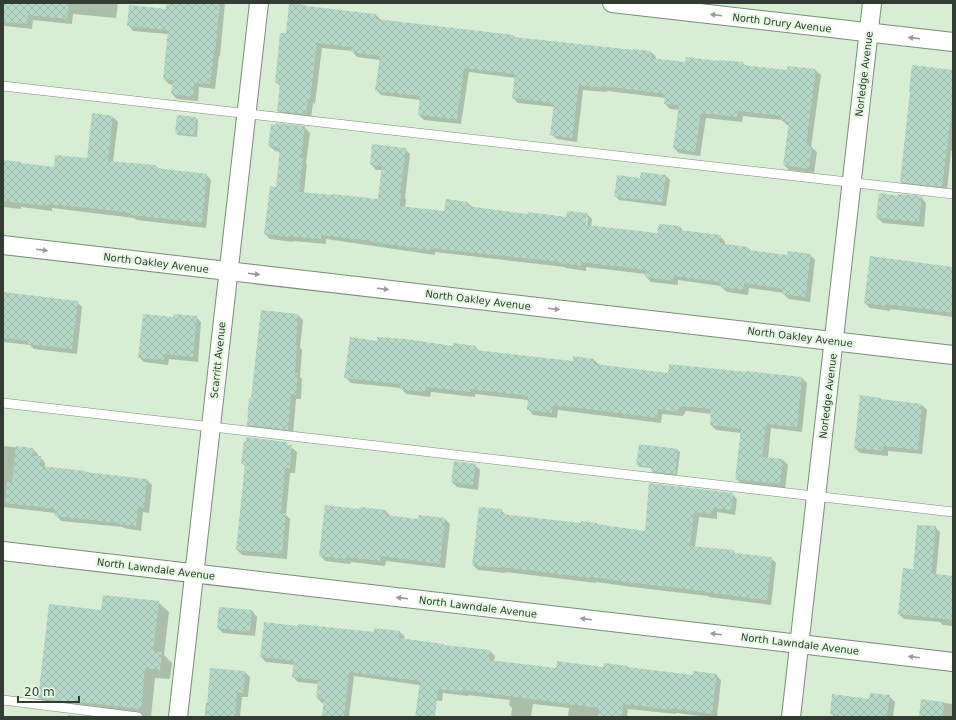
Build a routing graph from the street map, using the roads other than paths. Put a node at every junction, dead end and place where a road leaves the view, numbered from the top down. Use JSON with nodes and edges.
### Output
{"nodes":[{"id":1,"x":259,"y":3,"type":"edge"},
{"id":2,"x":612,"y":3,"type":"edge"},
{"id":3,"x":872,"y":3,"type":"edge"},
{"id":4,"x":869,"y":33,"type":"junction"},
{"id":5,"x":953,"y":42,"type":"edge"},
{"id":6,"x":3,"y":86,"type":"edge"},
{"id":7,"x":246,"y":113,"type":"junction"},
{"id":8,"x":852,"y":183,"type":"junction"},
{"id":9,"x":953,"y":194,"type":"edge"},
{"id":10,"x":3,"y":245,"type":"edge"},
{"id":11,"x":228,"y":271,"type":"junction"},
{"id":12,"x":834,"y":341,"type":"junction"},
{"id":13,"x":953,"y":355,"type":"edge"},
{"id":14,"x":3,"y":403,"type":"edge"},
{"id":15,"x":211,"y":427,"type":"junction"},
{"id":16,"x":816,"y":497,"type":"junction"},
{"id":17,"x":953,"y":512,"type":"edge"},
{"id":18,"x":3,"y":551,"type":"edge"},
{"id":19,"x":194,"y":574,"type":"junction"},
{"id":20,"x":799,"y":644,"type":"junction"},
{"id":21,"x":953,"y":662,"type":"edge"},
{"id":22,"x":3,"y":700,"type":"edge"},
{"id":23,"x":138,"y":717,"type":"edge"},
{"id":24,"x":178,"y":717,"type":"edge"},
{"id":25,"x":791,"y":717,"type":"edge"}],
"edges":[{"from":1,"to":7,"type":"street","name":"Scarritt Avenue"},
{"from":4,"to":2,"type":"street","name":"North Drury Avenue","one_way":true},
{"from":3,"to":4,"type":"street","name":"Norledge Avenue"},
{"from":5,"to":4,"type":"street","name":"North Drury Avenue","one_way":true},
{"from":4,"to":8,"type":"street","name":"Norledge Avenue"},
{"from":6,"to":7,"type":"lane"},
{"from":7,"to":8,"type":"lane"},
{"from":7,"to":11,"type":"street","name":"Scarritt Avenue"},
{"from":8,"to":9,"type":"lane"},
{"from":8,"to":12,"type":"street","name":"Norledge Avenue"},
{"from":10,"to":11,"type":"street","name":"North Oakley Avenue","one_way":true},
{"from":11,"to":12,"type":"street","name":"North Oakley Avenue","one_way":true},
{"from":11,"to":15,"type":"street","name":"Scarritt Avenue"},
{"from":12,"to":13,"type":"street","name":"North Oakley Avenue"},
{"from":12,"to":16,"type":"street","name":"Norledge Avenue"},
{"from":14,"to":15,"type":"lane"},
{"from":15,"to":16,"type":"lane"},
{"from":15,"to":19,"type":"street","name":"Scarritt Avenue"},
{"from":16,"to":17,"type":"lane"},
{"from":16,"to":20,"type":"street","name":"Norledge Avenue"},
{"from":18,"to":19,"type":"street","name":"North Lawndale Avenue"},
{"from":20,"to":19,"type":"street","name":"North Lawndale Avenue","one_way":true},
{"from":19,"to":24,"type":"street","name":"Scarritt Avenue"},
{"from":21,"to":20,"type":"street","name":"North Lawndale Avenue","one_way":true},
{"from":20,"to":25,"type":"street","name":"Norledge Avenue"},
{"from":22,"to":23,"type":"lane"}]}
